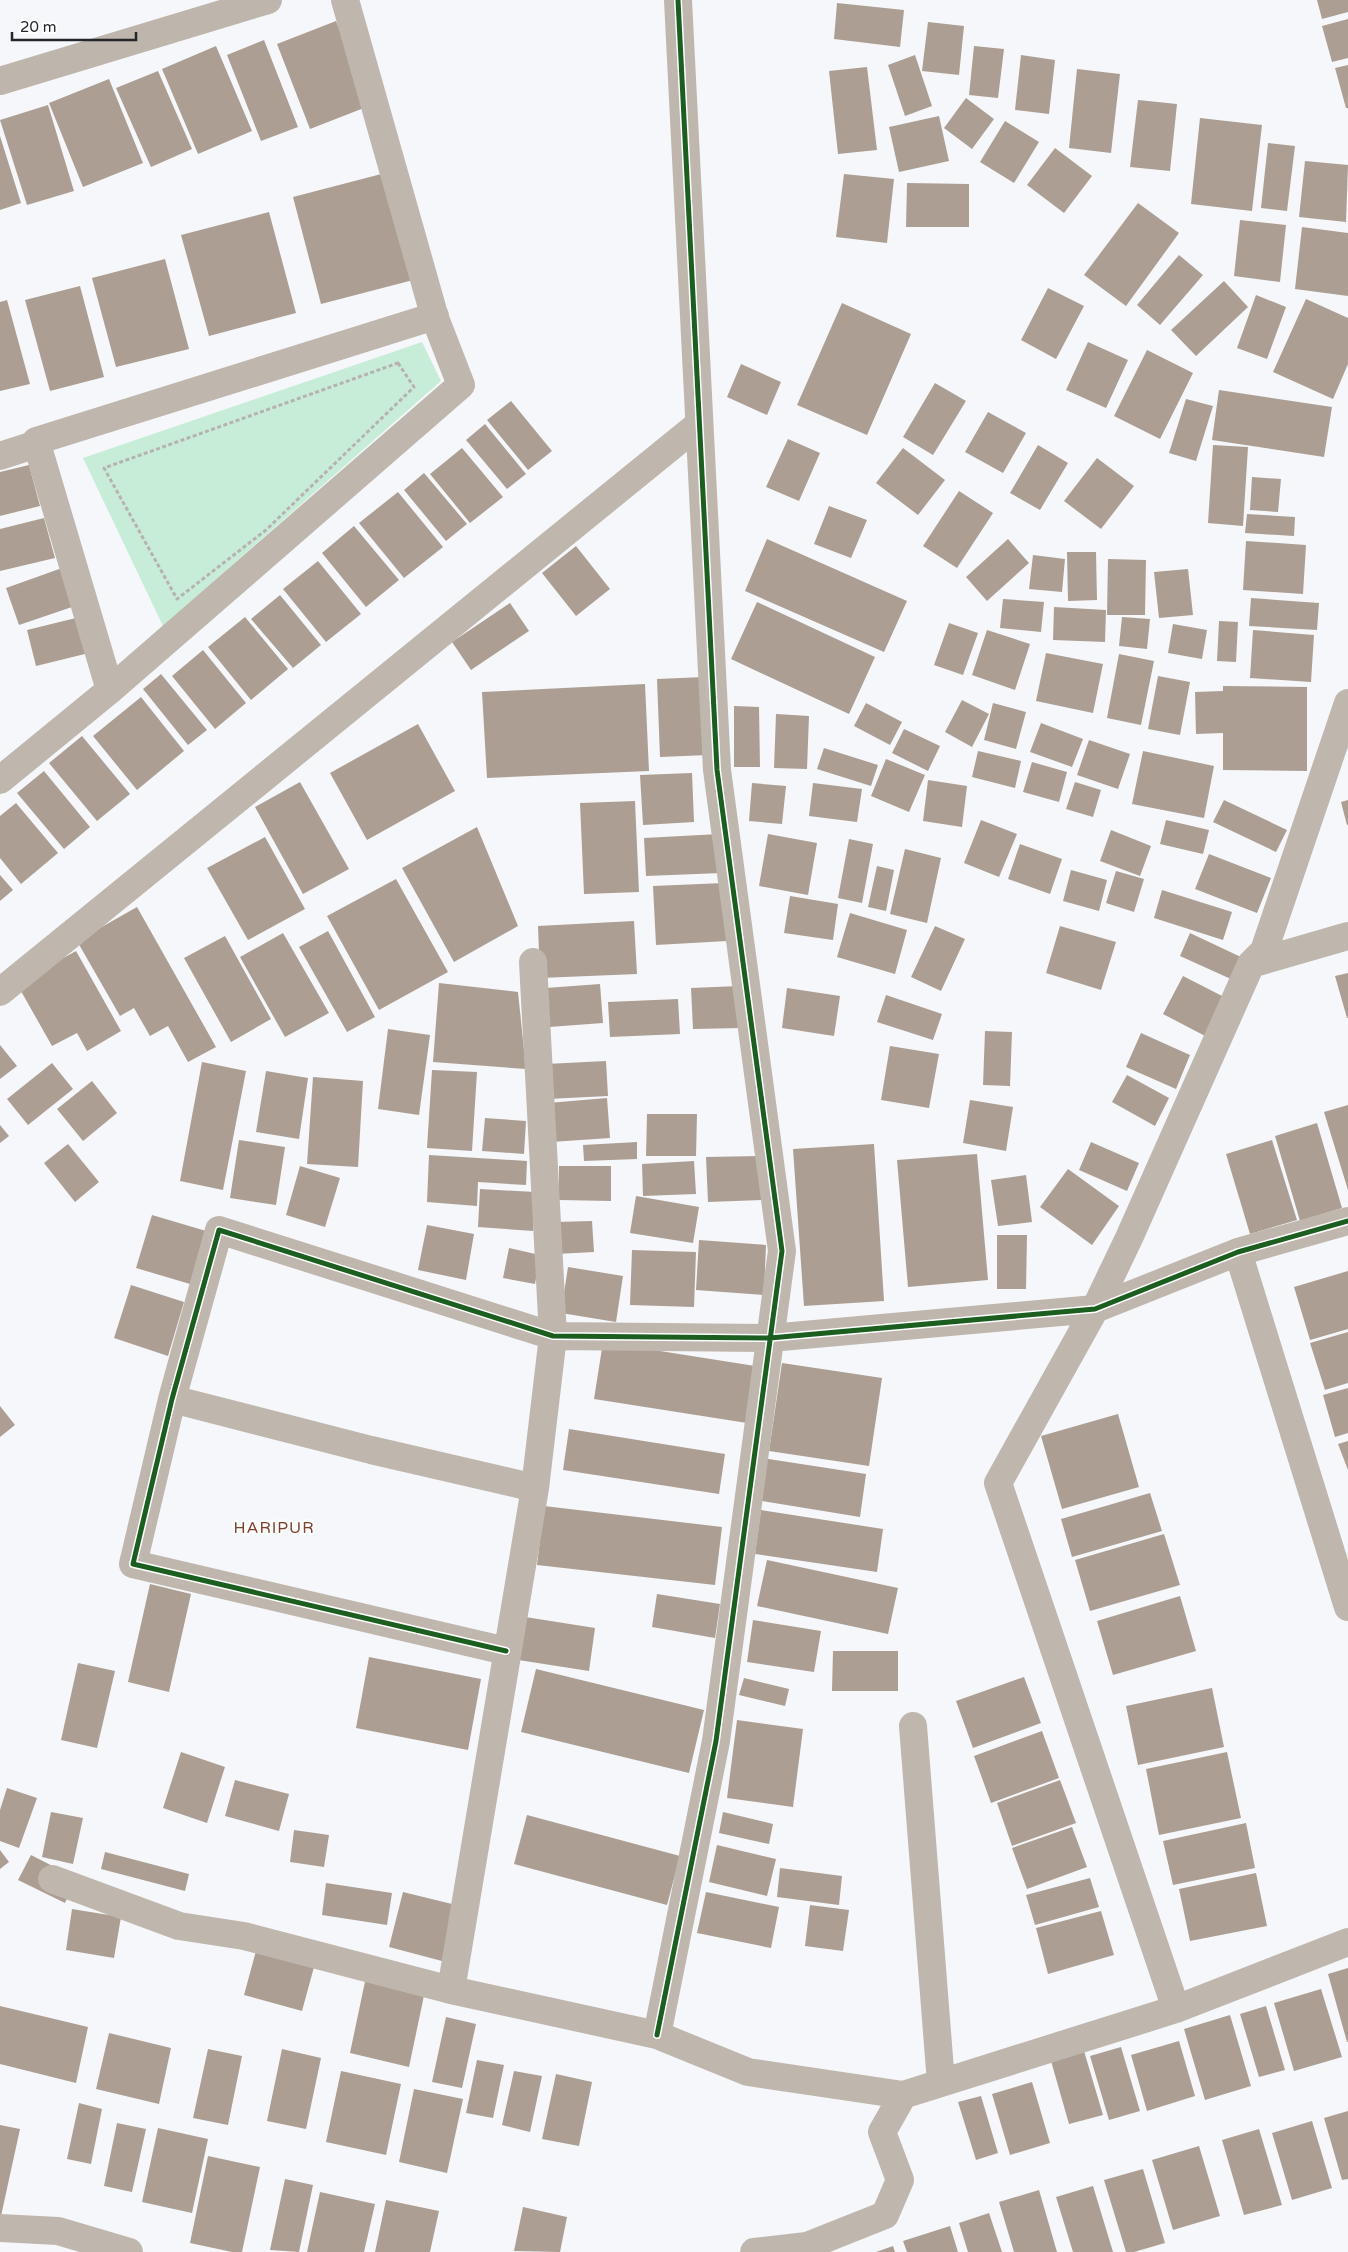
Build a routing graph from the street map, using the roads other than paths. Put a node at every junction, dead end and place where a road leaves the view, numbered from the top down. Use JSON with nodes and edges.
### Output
{"nodes":[{"id":1,"x":268,"y":0,"type":"edge"},
{"id":2,"x":345,"y":0,"type":"edge"},
{"id":3,"x":678,"y":0,"type":"edge"},
{"id":4,"x":0,"y":81,"type":"edge"},
{"id":5,"x":435,"y":318,"type":"junction"},
{"id":6,"x":700,"y":424,"type":"junction"},
{"id":7,"x":38,"y":444,"type":"junction"},
{"id":8,"x":0,"y":456,"type":"edge"},
{"id":9,"x":110,"y":690,"type":"junction"},
{"id":10,"x":1348,"y":703,"type":"edge"},
{"id":11,"x":0,"y":780,"type":"edge"},
{"id":12,"x":1348,"y":936,"type":"edge"},
{"id":13,"x":533,"y":962,"type":"dead end"},
{"id":14,"x":1251,"y":964,"type":"junction"},
{"id":15,"x":0,"y":992,"type":"edge"},
{"id":16,"x":1348,"y":1221,"type":"edge"},
{"id":17,"x":1238,"y":1252,"type":"junction"},
{"id":18,"x":1095,"y":1309,"type":"junction"},
{"id":19,"x":553,"y":1336,"type":"junction"},
{"id":20,"x":770,"y":1338,"type":"junction"},
{"id":21,"x":172,"y":1399,"type":"junction"},
{"id":22,"x":534,"y":1488,"type":"junction"},
{"id":23,"x":1348,"y":1607,"type":"edge"},
{"id":24,"x":506,"y":1651,"type":"junction"},
{"id":25,"x":913,"y":1726,"type":"dead end"},
{"id":26,"x":52,"y":1879,"type":"dead end"},
{"id":27,"x":1348,"y":1942,"type":"edge"},
{"id":28,"x":451,"y":1990,"type":"junction"},
{"id":29,"x":1176,"y":2009,"type":"junction"},
{"id":30,"x":657,"y":2036,"type":"junction"},
{"id":31,"x":941,"y":2082,"type":"junction"},
{"id":32,"x":903,"y":2094,"type":"junction"},
{"id":33,"x":0,"y":2228,"type":"edge"},
{"id":34,"x":129,"y":2252,"type":"edge"},
{"id":35,"x":754,"y":2252,"type":"edge"}],
"edges":[{"from":1,"to":4,"type":"street"},
{"from":2,"to":5,"type":"street"},
{"from":3,"to":6,"type":"street"},
{"from":5,"to":7,"type":"street"},
{"from":5,"to":9,"type":"street"},
{"from":6,"to":15,"type":"street"},
{"from":6,"to":20,"type":"street"},
{"from":7,"to":8,"type":"street"},
{"from":7,"to":9,"type":"street"},
{"from":9,"to":11,"type":"street"},
{"from":10,"to":14,"type":"street"},
{"from":12,"to":14,"type":"street"},
{"from":13,"to":19,"type":"street"},
{"from":14,"to":18,"type":"street"},
{"from":16,"to":17,"type":"street"},
{"from":17,"to":18,"type":"street"},
{"from":17,"to":23,"type":"street"},
{"from":18,"to":20,"type":"street"},
{"from":18,"to":29,"type":"street"},
{"from":19,"to":20,"type":"street"},
{"from":19,"to":21,"type":"street"},
{"from":19,"to":22,"type":"street"},
{"from":20,"to":30,"type":"street"},
{"from":21,"to":22,"type":"street"},
{"from":21,"to":24,"type":"street"},
{"from":22,"to":24,"type":"street"},
{"from":24,"to":28,"type":"street"},
{"from":25,"to":31,"type":"street"},
{"from":26,"to":28,"type":"street"},
{"from":27,"to":29,"type":"street"},
{"from":28,"to":30,"type":"street"},
{"from":29,"to":31,"type":"street"},
{"from":30,"to":32,"type":"street"},
{"from":31,"to":32,"type":"street"},
{"from":32,"to":35,"type":"street"},
{"from":33,"to":34,"type":"street"}]}
